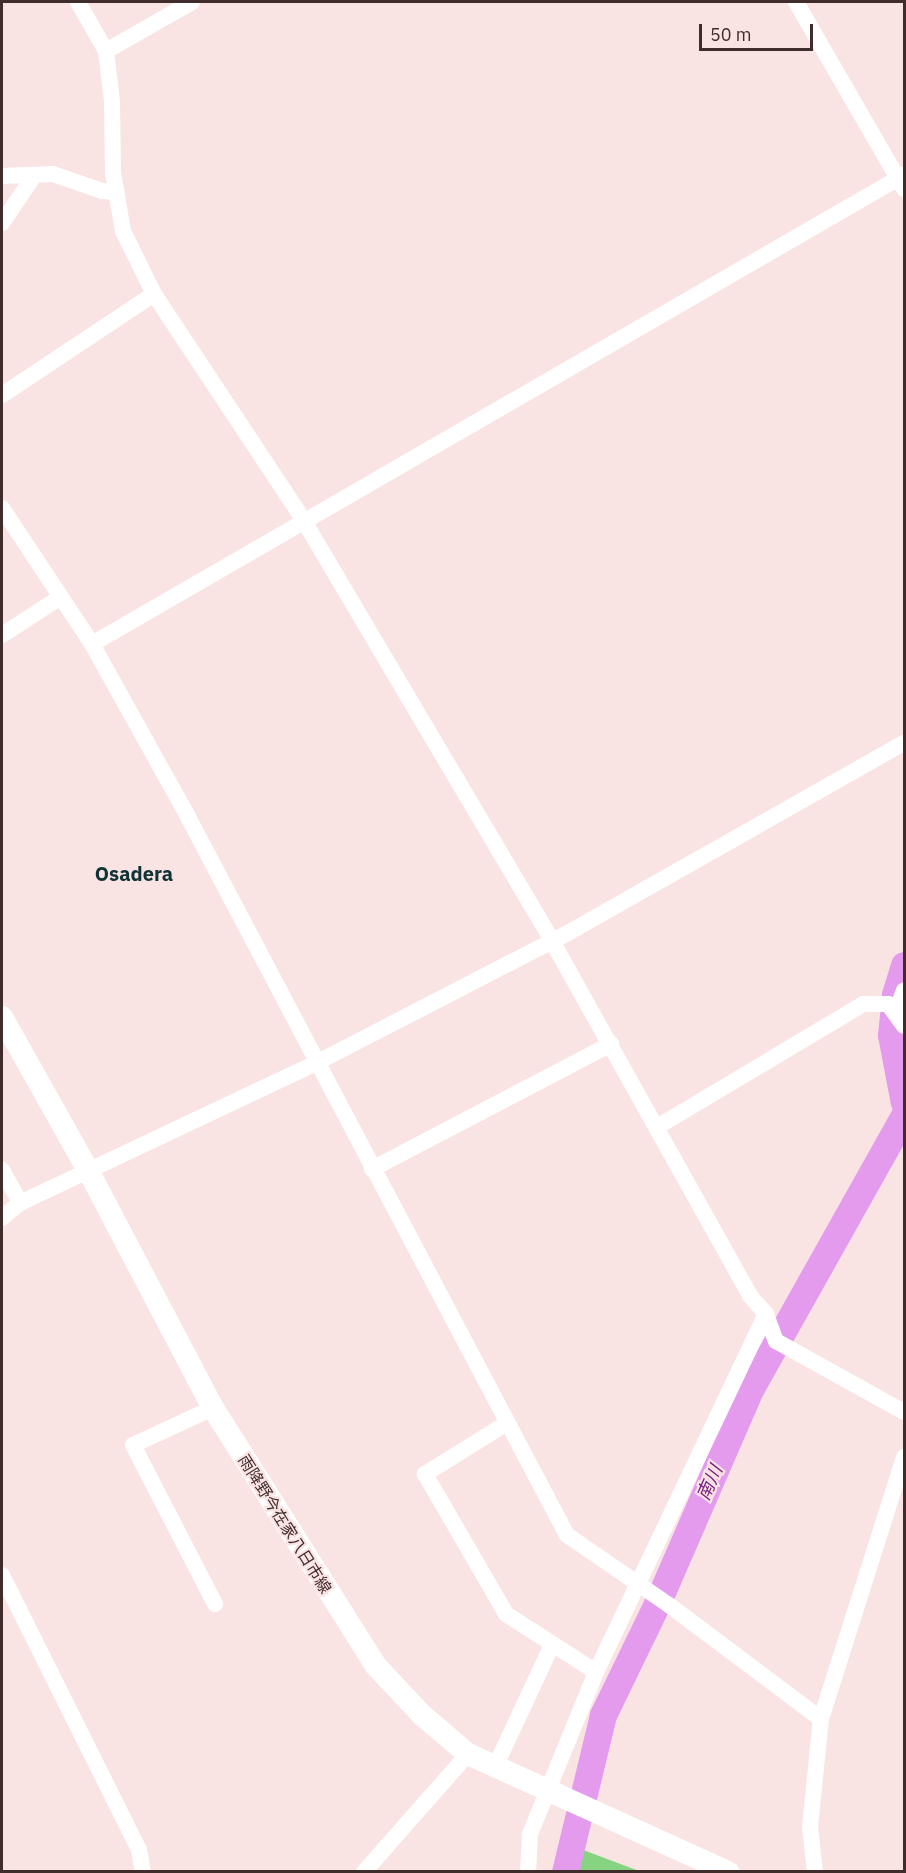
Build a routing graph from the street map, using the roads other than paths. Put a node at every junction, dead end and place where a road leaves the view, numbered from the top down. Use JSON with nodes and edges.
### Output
{"nodes":[{"id":1,"x":78,"y":2,"type":"edge"},
{"id":2,"x":192,"y":2,"type":"edge"},
{"id":3,"x":796,"y":2,"type":"edge"},
{"id":4,"x":106,"y":51,"type":"junction"},
{"id":5,"x":2,"y":176,"type":"edge"},
{"id":6,"x":33,"y":177,"type":"junction"},
{"id":7,"x":902,"y":181,"type":"edge"},
{"id":8,"x":117,"y":192,"type":"junction"},
{"id":9,"x":2,"y":223,"type":"edge"},
{"id":10,"x":154,"y":294,"type":"junction"},
{"id":11,"x":2,"y":395,"type":"edge"},
{"id":12,"x":2,"y":508,"type":"edge"},
{"id":13,"x":304,"y":521,"type":"junction"},
{"id":14,"x":61,"y":597,"type":"junction"},
{"id":15,"x":2,"y":635,"type":"edge"},
{"id":16,"x":92,"y":644,"type":"junction"},
{"id":17,"x":904,"y":743,"type":"edge"},
{"id":18,"x":552,"y":940,"type":"junction"},
{"id":19,"x":904,"y":990,"type":"edge"},
{"id":20,"x":2,"y":1017,"type":"edge"},
{"id":21,"x":901,"y":1019,"type":"edge"},
{"id":22,"x":610,"y":1044,"type":"junction"},
{"id":23,"x":316,"y":1063,"type":"junction"},
{"id":24,"x":657,"y":1127,"type":"junction"},
{"id":25,"x":372,"y":1169,"type":"junction"},
{"id":26,"x":2,"y":1170,"type":"edge"},
{"id":27,"x":88,"y":1170,"type":"junction"},
{"id":28,"x":20,"y":1203,"type":"junction"},
{"id":29,"x":2,"y":1218,"type":"edge"},
{"id":30,"x":766,"y":1314,"type":"junction"},
{"id":31,"x":213,"y":1408,"type":"junction"},
{"id":32,"x":904,"y":1412,"type":"edge"},
{"id":33,"x":507,"y":1423,"type":"junction"},
{"id":34,"x":904,"y":1457,"type":"edge"},
{"id":35,"x":2,"y":1575,"type":"edge"},
{"id":36,"x":639,"y":1584,"type":"junction"},
{"id":37,"x":215,"y":1604,"type":"dead end"},
{"id":38,"x":552,"y":1645,"type":"junction"},
{"id":39,"x":596,"y":1672,"type":"junction"},
{"id":40,"x":821,"y":1719,"type":"junction"},
{"id":41,"x":468,"y":1754,"type":"junction"},
{"id":42,"x":496,"y":1765,"type":"junction"},
{"id":43,"x":548,"y":1794,"type":"junction"},
{"id":44,"x":143,"y":1872,"type":"edge"},
{"id":45,"x":364,"y":1872,"type":"edge"},
{"id":46,"x":528,"y":1872,"type":"edge"},
{"id":47,"x":728,"y":1872,"type":"edge"},
{"id":48,"x":815,"y":1872,"type":"edge"}],
"edges":[{"from":1,"to":4,"type":"street"},
{"from":2,"to":4,"type":"street"},
{"from":3,"to":7,"type":"street"},
{"from":4,"to":8,"type":"street"},
{"from":5,"to":6,"type":"street"},
{"from":6,"to":8,"type":"street"},
{"from":6,"to":9,"type":"street"},
{"from":7,"to":13,"type":"street"},
{"from":8,"to":10,"type":"street"},
{"from":10,"to":11,"type":"street"},
{"from":10,"to":13,"type":"street"},
{"from":12,"to":14,"type":"street"},
{"from":13,"to":16,"type":"street"},
{"from":13,"to":18,"type":"street"},
{"from":14,"to":15,"type":"street"},
{"from":14,"to":16,"type":"street"},
{"from":16,"to":23,"type":"street"},
{"from":17,"to":18,"type":"street"},
{"from":18,"to":22,"type":"street"},
{"from":18,"to":23,"type":"street"},
{"from":19,"to":21,"type":"street"},
{"from":20,"to":27,"type":"main road","name":"雨降野今在家八日市線"},
{"from":21,"to":24,"type":"street"},
{"from":22,"to":24,"type":"street"},
{"from":22,"to":25,"type":"street"},
{"from":23,"to":25,"type":"street"},
{"from":23,"to":27,"type":"street"},
{"from":24,"to":30,"type":"street"},
{"from":25,"to":33,"type":"street"},
{"from":26,"to":28,"type":"street"},
{"from":27,"to":28,"type":"street"},
{"from":27,"to":31,"type":"main road","name":"雨降野今在家八日市線"},
{"from":28,"to":29,"type":"street"},
{"from":30,"to":32,"type":"street"},
{"from":30,"to":36,"type":"street"},
{"from":31,"to":37,"type":"street"},
{"from":31,"to":41,"type":"main road","name":"雨降野今在家八日市線"},
{"from":33,"to":36,"type":"street"},
{"from":33,"to":38,"type":"street"},
{"from":34,"to":40,"type":"street"},
{"from":35,"to":44,"type":"street"},
{"from":36,"to":39,"type":"street"},
{"from":36,"to":40,"type":"street"},
{"from":38,"to":39,"type":"street"},
{"from":38,"to":42,"type":"street"},
{"from":39,"to":43,"type":"street"},
{"from":40,"to":48,"type":"street"},
{"from":41,"to":42,"type":"main road","name":"雨降野今在家八日市線"},
{"from":41,"to":45,"type":"street"},
{"from":42,"to":43,"type":"main road","name":"雨降野今在家八日市線"},
{"from":43,"to":46,"type":"street"},
{"from":43,"to":47,"type":"main road","name":"雨降野今在家八日市線"}]}
